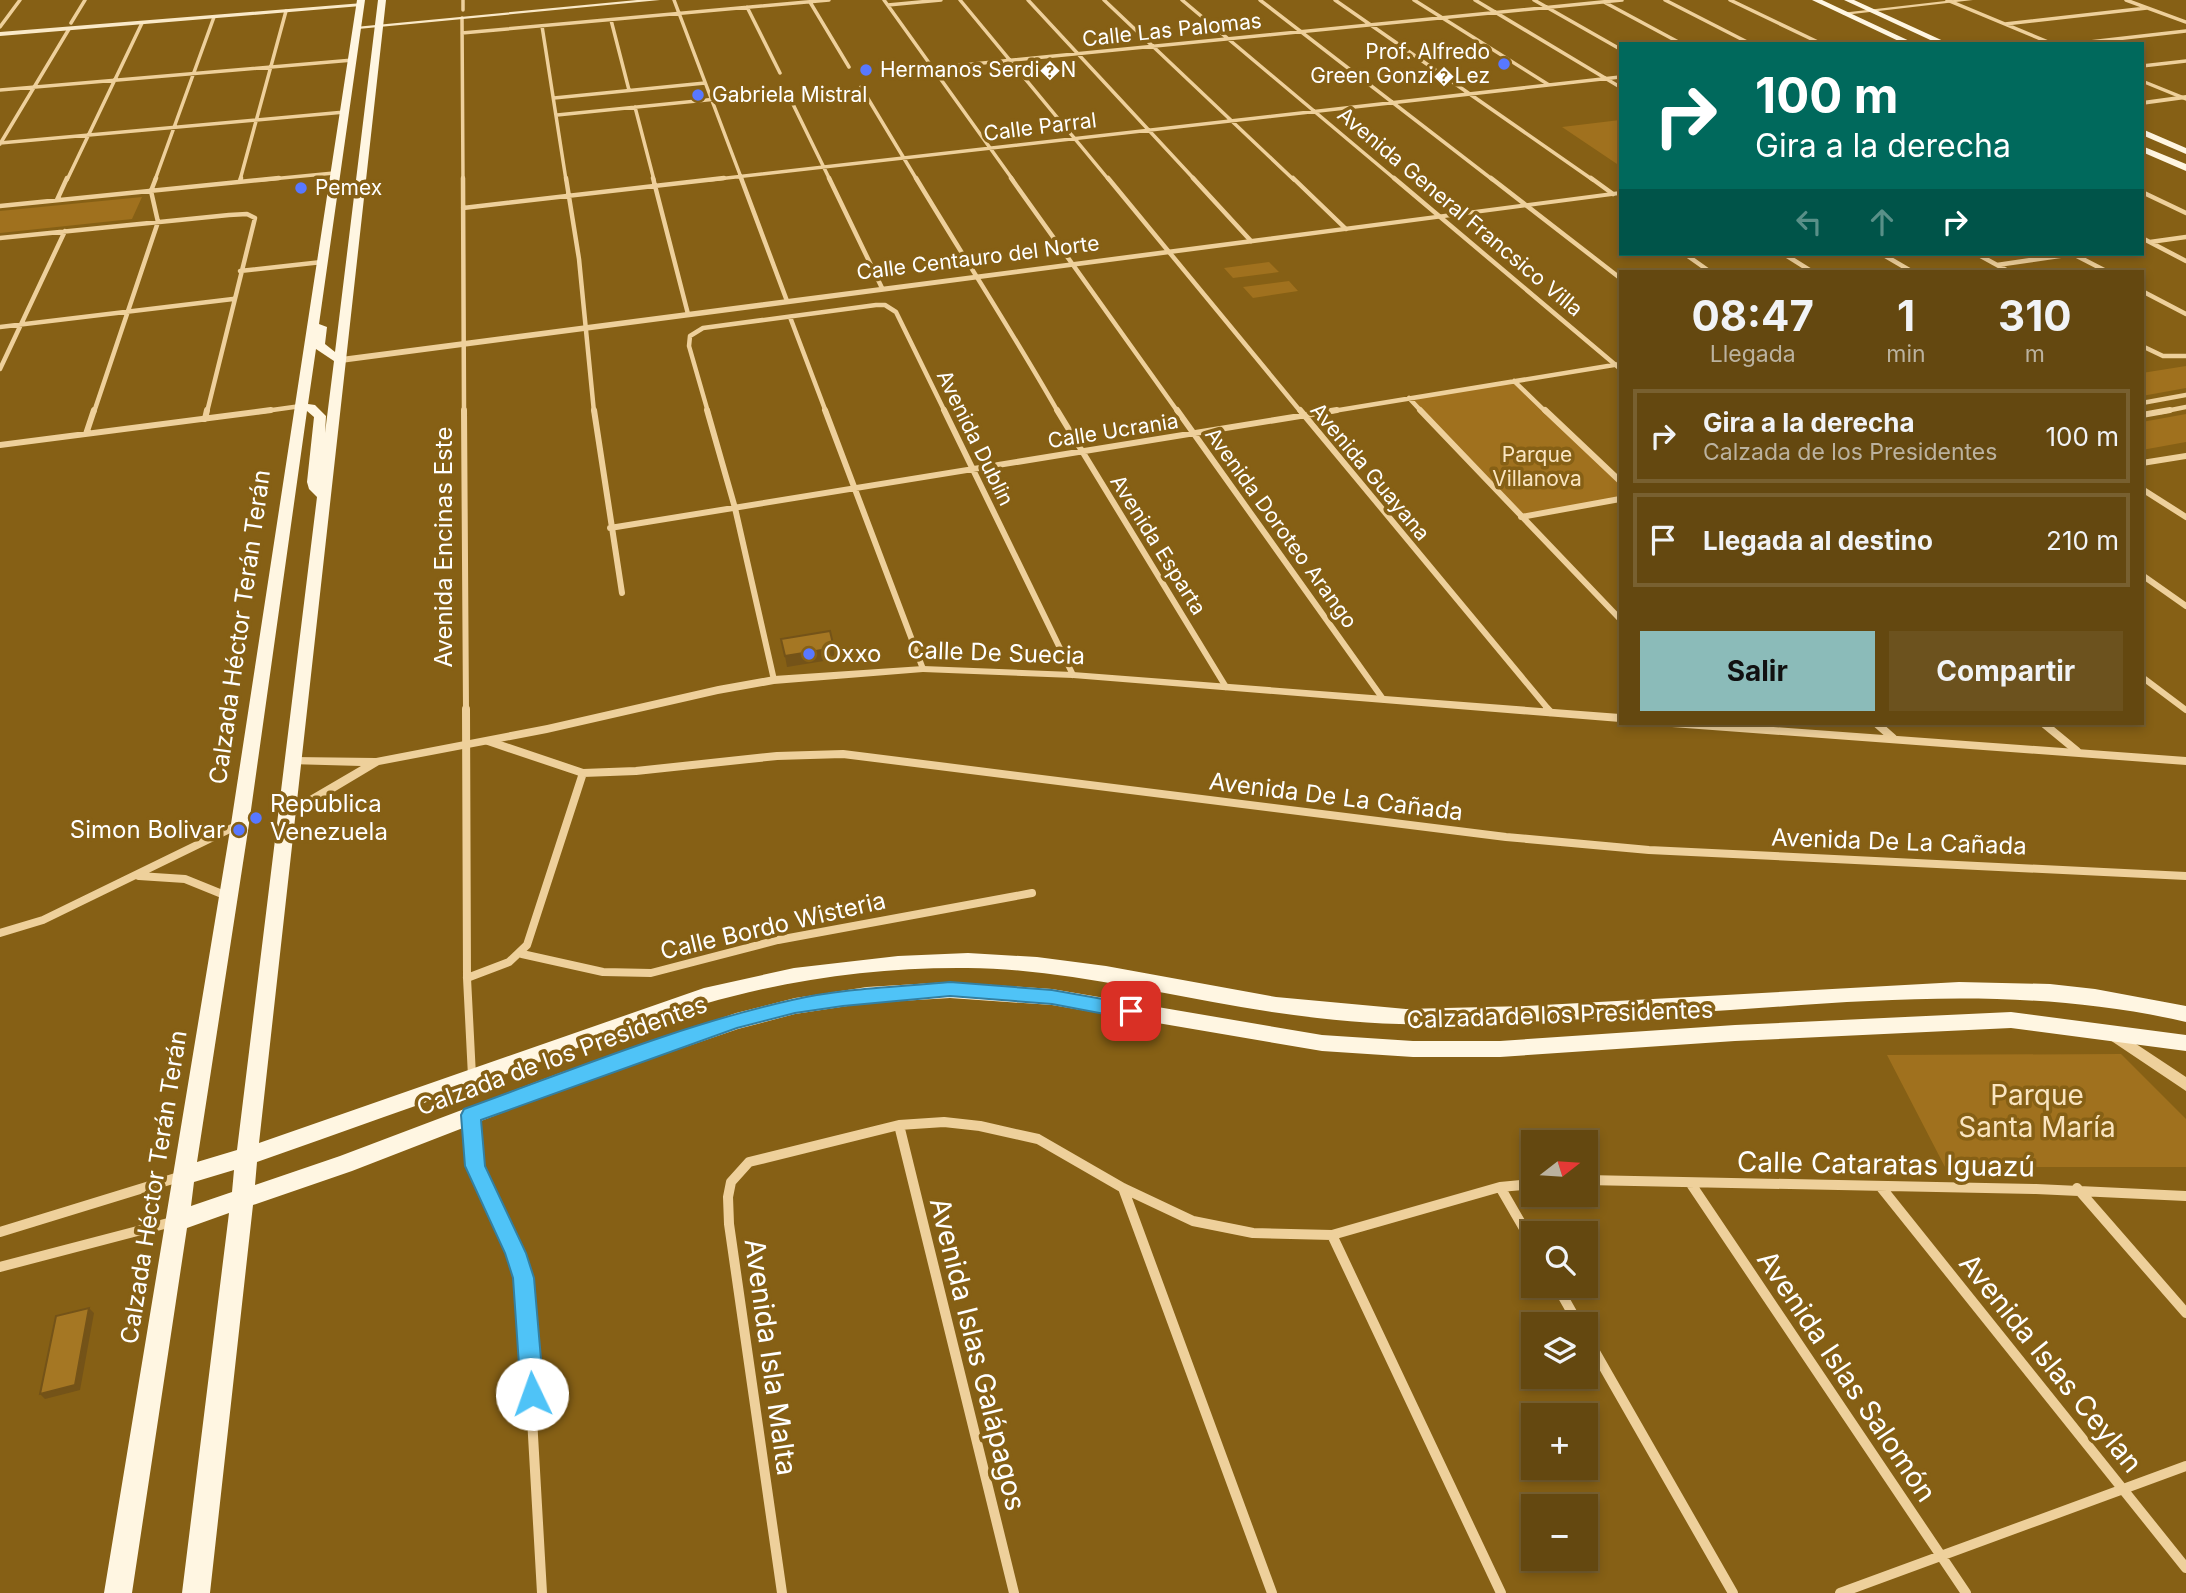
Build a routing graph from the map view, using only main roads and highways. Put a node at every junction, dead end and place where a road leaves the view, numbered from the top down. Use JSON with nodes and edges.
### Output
{"nodes":[{"id":1,"x":351,"y":0,"type":"edge"},
{"id":2,"x":382,"y":0,"type":"edge"},
{"id":3,"x":574,"y":0,"type":"edge"},
{"id":4,"x":657,"y":0,"type":"edge"},
{"id":5,"x":1816,"y":0,"type":"edge"},
{"id":6,"x":1848,"y":0,"type":"edge"},
{"id":7,"x":361,"y":2,"type":"edge"},
{"id":8,"x":320,"y":5,"type":"junction"},
{"id":9,"x":379,"y":22,"type":"junction"},
{"id":10,"x":358,"y":24,"type":"junction"},
{"id":11,"x":70,"y":26,"type":"junction"},
{"id":12,"x":0,"y":27,"type":"edge"},
{"id":13,"x":0,"y":34,"type":"edge"},
{"id":14,"x":1908,"y":42,"type":"edge"},
{"id":15,"x":1942,"y":42,"type":"edge"},
{"id":16,"x":353,"y":113,"type":"junction"},
{"id":17,"x":2144,"y":133,"type":"edge"},
{"id":18,"x":366,"y":136,"type":"junction"},
{"id":19,"x":2144,"y":150,"type":"edge"},
{"id":20,"x":2186,"y":151,"type":"edge"},
{"id":21,"x":2186,"y":168,"type":"edge"},
{"id":22,"x":317,"y":297,"type":"junction"},
{"id":23,"x":341,"y":360,"type":"junction"},
{"id":24,"x":301,"y":406,"type":"junction"},
{"id":25,"x":325,"y":496,"type":"junction"},
{"id":26,"x":2186,"y":1014,"type":"edge"},
{"id":27,"x":2186,"y":1043,"type":"edge"},
{"id":28,"x":248,"y":1156,"type":"junction"},
{"id":29,"x":184,"y":1176,"type":"junction"},
{"id":30,"x":243,"y":1199,"type":"junction"},
{"id":31,"x":177,"y":1221,"type":"junction"},
{"id":32,"x":118,"y":1593,"type":"edge"},
{"id":33,"x":197,"y":1593,"type":"edge"}],
"edges":[{"from":1,"to":8,"type":"main road"},
{"from":2,"to":9,"type":"main road"},
{"from":3,"to":9,"type":"main road"},
{"from":4,"to":9,"type":"main road"},
{"from":5,"to":14,"type":"main road"},
{"from":6,"to":15,"type":"main road"},
{"from":7,"to":8,"type":"main road"},
{"from":7,"to":10,"type":"main road","name":"Calzada Héctor Terán Terán"},
{"from":8,"to":11,"type":"main road"},
{"from":8,"to":11,"type":"main road"},
{"from":9,"to":10,"type":"main road"},
{"from":9,"to":18,"type":"main road"},
{"from":10,"to":16,"type":"main road","name":"Calzada Héctor Terán Terán"},
{"from":11,"to":12,"type":"main road"},
{"from":11,"to":13,"type":"main road"},
{"from":16,"to":18,"type":"main road"},
{"from":16,"to":22,"type":"main road","name":"Calzada Héctor Terán Terán"},
{"from":17,"to":20,"type":"main road"},
{"from":18,"to":23,"type":"main road"},
{"from":19,"to":21,"type":"main road"},
{"from":22,"to":23,"type":"main road"},
{"from":22,"to":24,"type":"main road","name":"Calzada Héctor Terán Terán"},
{"from":23,"to":25,"type":"main road"},
{"from":24,"to":25,"type":"main road"},
{"from":24,"to":29,"type":"main road","name":"Calzada Héctor Terán Terán"},
{"from":25,"to":28,"type":"main road"},
{"from":26,"to":28,"type":"main road","name":"Calzada de los Presidentes"},
{"from":27,"to":30,"type":"main road","name":"Calzada de los Presidentes"},
{"from":28,"to":29,"type":"main road","name":"Calzada de los Presidentes"},
{"from":28,"to":30,"type":"main road"},
{"from":29,"to":31,"type":"main road","name":"Calzada Héctor Terán Terán"},
{"from":30,"to":31,"type":"main road","name":"Calzada de los Presidentes"},
{"from":30,"to":33,"type":"main road"},
{"from":31,"to":32,"type":"main road","name":"Calzada Héctor Terán Terán"}]}
